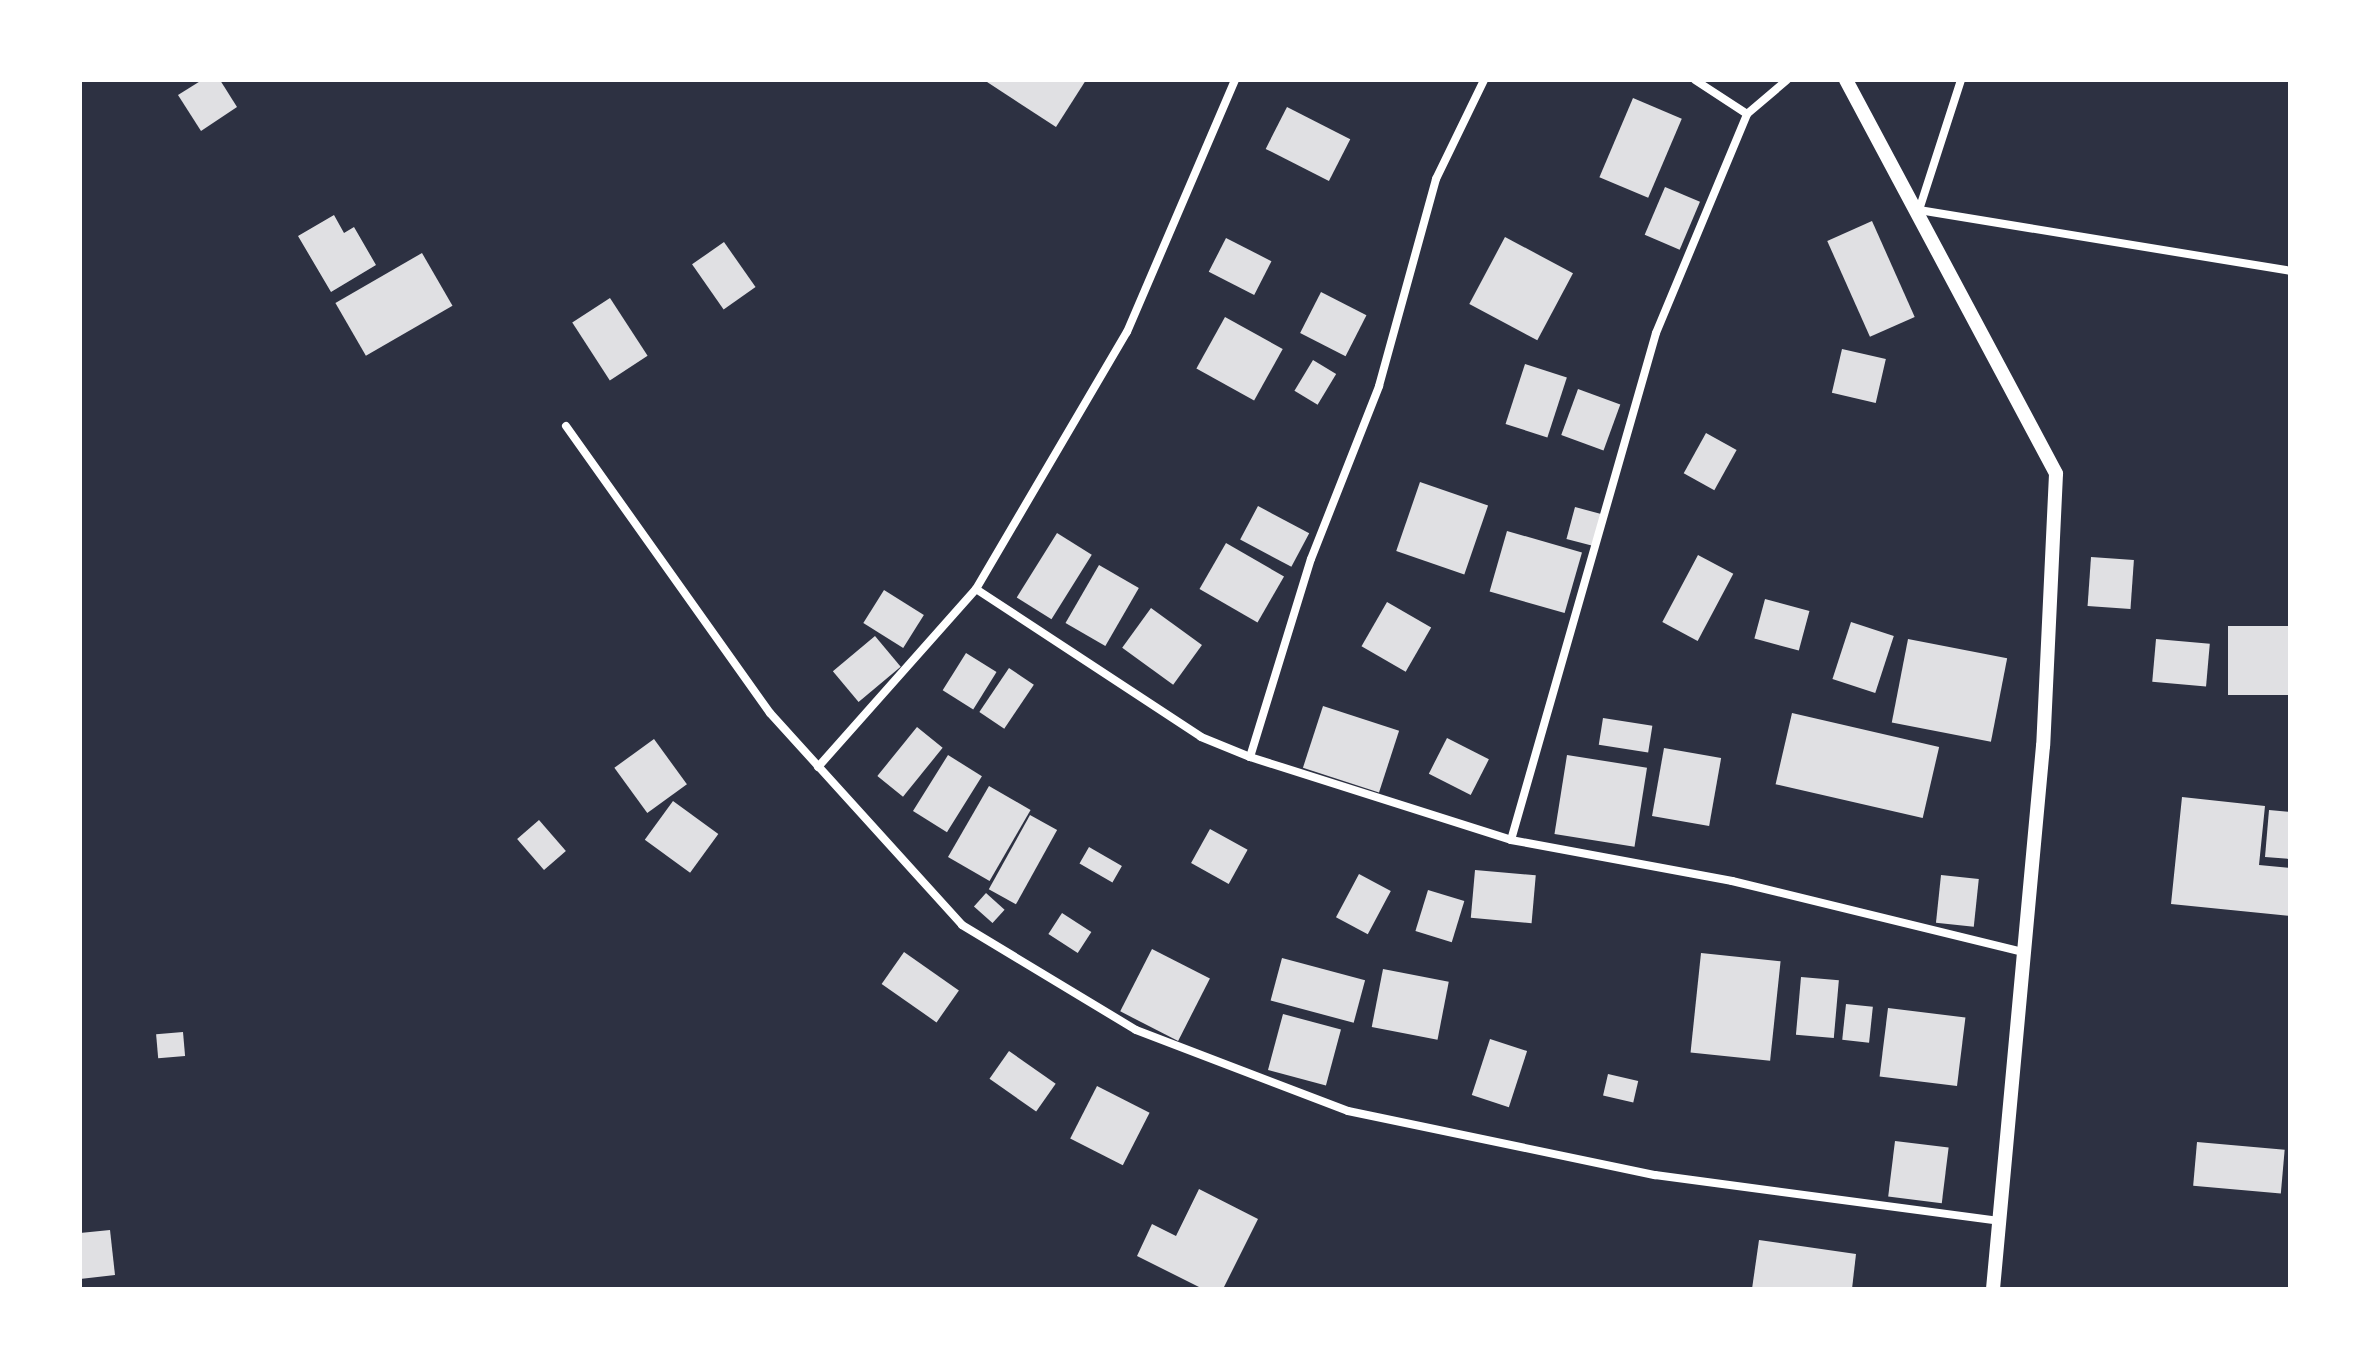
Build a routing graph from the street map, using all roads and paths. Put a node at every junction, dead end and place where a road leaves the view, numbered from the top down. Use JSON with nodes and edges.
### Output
{"nodes":[{"id":1,"x":1235,"y":80,"type":"edge"},
{"id":2,"x":1484,"y":80,"type":"edge"},
{"id":3,"x":1695,"y":80,"type":"edge"},
{"id":4,"x":1787,"y":80,"type":"edge"},
{"id":5,"x":1846,"y":80,"type":"edge"},
{"id":6,"x":1961,"y":80,"type":"edge"},
{"id":7,"x":1747,"y":114,"type":"junction"},
{"id":8,"x":1919,"y":210,"type":"junction"},
{"id":9,"x":2290,"y":271,"type":"edge"},
{"id":10,"x":566,"y":426,"type":"dead end"},
{"id":11,"x":976,"y":589,"type":"junction"},
{"id":12,"x":1250,"y":757,"type":"junction"},
{"id":13,"x":818,"y":767,"type":"junction"},
{"id":14,"x":1511,"y":840,"type":"junction"},
{"id":15,"x":2024,"y":952,"type":"junction"},
{"id":16,"x":1999,"y":1221,"type":"junction"},
{"id":17,"x":1993,"y":1289,"type":"edge"}],
"edges":[{"from":1,"to":11,"type":"street"},
{"from":2,"to":12,"type":"street"},
{"from":3,"to":7,"type":"street"},
{"from":4,"to":7,"type":"street"},
{"from":5,"to":8,"type":"street"},
{"from":6,"to":8,"type":"street"},
{"from":7,"to":14,"type":"street"},
{"from":8,"to":9,"type":"street"},
{"from":8,"to":15,"type":"street"},
{"from":10,"to":13,"type":"street"},
{"from":11,"to":12,"type":"street"},
{"from":11,"to":13,"type":"street"},
{"from":12,"to":14,"type":"street"},
{"from":13,"to":16,"type":"street"},
{"from":14,"to":15,"type":"street"},
{"from":15,"to":16,"type":"street"},
{"from":16,"to":17,"type":"street"}]}
